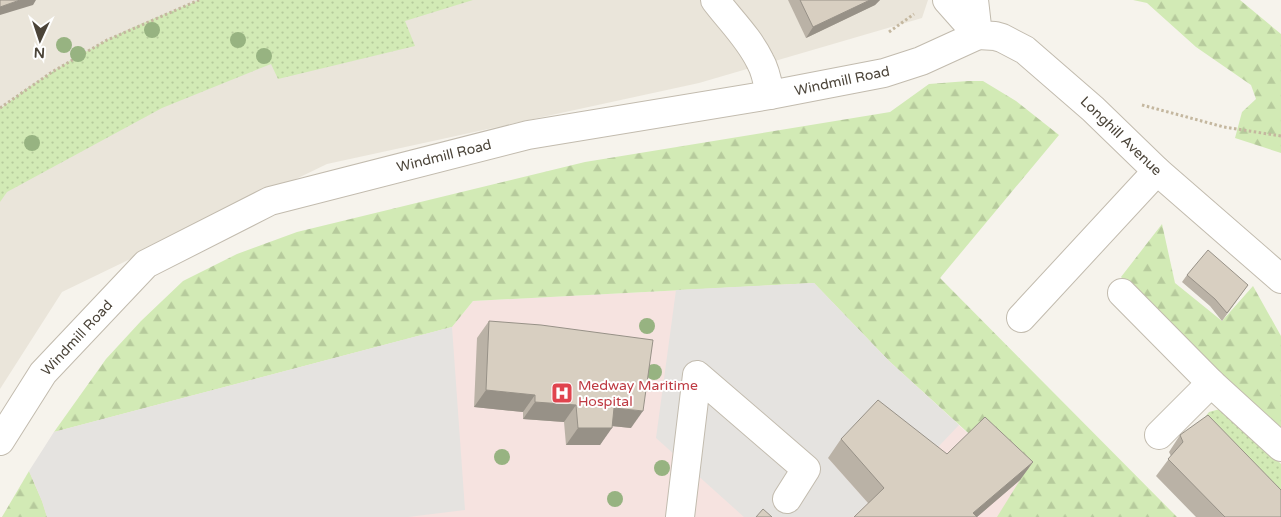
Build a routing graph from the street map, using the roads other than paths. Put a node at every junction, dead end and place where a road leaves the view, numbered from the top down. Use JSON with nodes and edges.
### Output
{"nodes":[{"id":1,"x":715,"y":0,"type":"edge"},
{"id":2,"x":948,"y":0,"type":"edge"},
{"id":3,"x":974,"y":0,"type":"edge"},
{"id":4,"x":978,"y":35,"type":"junction"},
{"id":5,"x":770,"y":95,"type":"junction"},
{"id":6,"x":1157,"y":171,"type":"junction"},
{"id":7,"x":1280,"y":280,"type":"edge"},
{"id":8,"x":1122,"y":293,"type":"dead end"},
{"id":9,"x":1021,"y":318,"type":"dead end"},
{"id":10,"x":1211,"y":383,"type":"junction"},
{"id":11,"x":1159,"y":434,"type":"dead end"},
{"id":12,"x":0,"y":441,"type":"edge"},
{"id":13,"x":1281,"y":447,"type":"edge"},
{"id":14,"x":787,"y":499,"type":"dead end"},
{"id":15,"x":680,"y":517,"type":"edge"}],
"edges":[{"from":1,"to":5,"type":"street"},
{"from":2,"to":4,"type":"street"},
{"from":3,"to":4,"type":"street"},
{"from":4,"to":5,"type":"street","name":"Windmill Road"},
{"from":4,"to":6,"type":"street","name":"Longhill Avenue"},
{"from":5,"to":12,"type":"street","name":"Windmill Road"},
{"from":6,"to":7,"type":"street","name":"Longhill Avenue"},
{"from":6,"to":9,"type":"street"},
{"from":8,"to":10,"type":"street"},
{"from":10,"to":11,"type":"street"},
{"from":10,"to":13,"type":"street"},
{"from":14,"to":15,"type":"street"}]}
